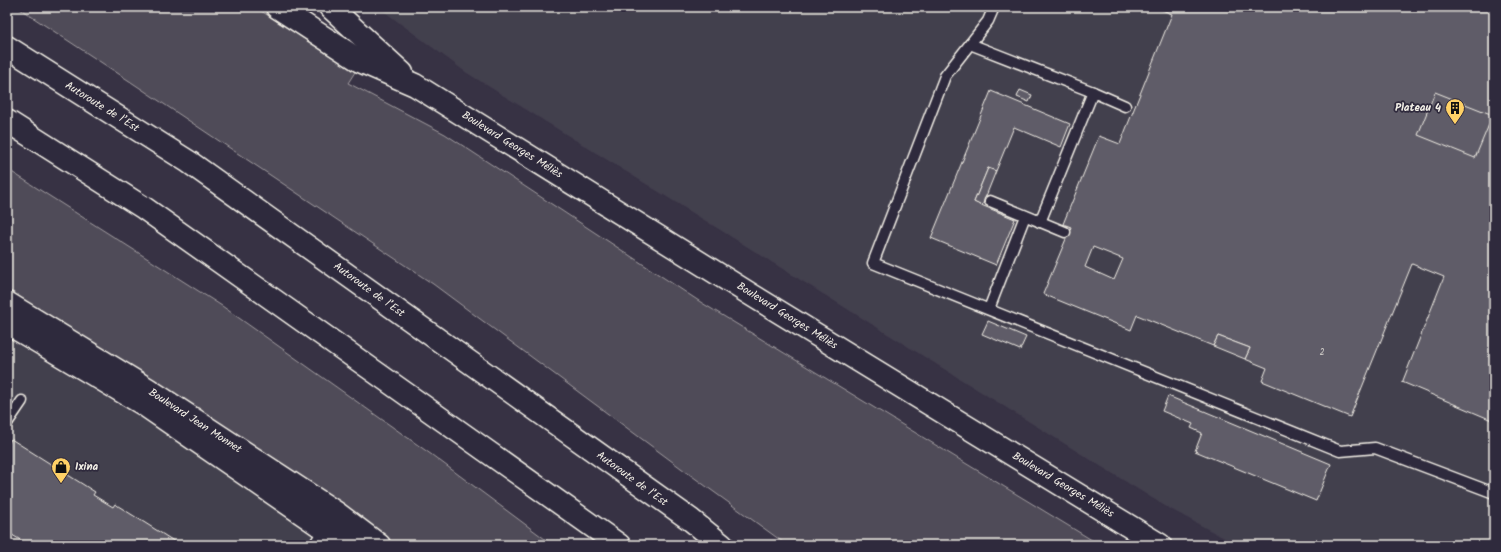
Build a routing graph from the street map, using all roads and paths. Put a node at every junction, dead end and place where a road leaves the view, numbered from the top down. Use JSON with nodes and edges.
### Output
{"nodes":[{"id":1,"x":277,"y":7,"type":"edge"},
{"id":2,"x":330,"y":7,"type":"edge"},
{"id":3,"x":994,"y":7,"type":"edge"},
{"id":4,"x":970,"y":44,"type":"junction"},
{"id":5,"x":7,"y":47,"type":"edge"},
{"id":6,"x":415,"y":84,"type":"junction"},
{"id":7,"x":1093,"y":92,"type":"junction"},
{"id":8,"x":1125,"y":106,"type":"dead end"},
{"id":9,"x":7,"y":121,"type":"edge"},
{"id":10,"x":990,"y":201,"type":"dead end"},
{"id":11,"x":1025,"y":216,"type":"junction"},
{"id":12,"x":1040,"y":222,"type":"junction"},
{"id":13,"x":1065,"y":232,"type":"dead end"},
{"id":14,"x":7,"y":303,"type":"edge"},
{"id":15,"x":989,"y":310,"type":"junction"},
{"id":16,"x":7,"y":323,"type":"edge"},
{"id":17,"x":22,"y":401,"type":"dead end"},
{"id":18,"x":7,"y":423,"type":"edge"},
{"id":19,"x":1494,"y":493,"type":"edge"},
{"id":20,"x":324,"y":538,"type":"edge"},
{"id":21,"x":348,"y":545,"type":"edge"},
{"id":22,"x":379,"y":545,"type":"edge"},
{"id":23,"x":618,"y":545,"type":"edge"},
{"id":24,"x":722,"y":545,"type":"edge"},
{"id":25,"x":1160,"y":545,"type":"edge"}],
"edges":[{"from":1,"to":6,"type":"main road","name":"Boulevard Georges Méliès"},
{"from":2,"to":6,"type":"main road","name":"Boulevard Georges Méliès"},
{"from":3,"to":4,"type":"lane"},
{"from":4,"to":7,"type":"lane"},
{"from":4,"to":15,"type":"lane"},
{"from":5,"to":24,"type":"main road","name":"Autoroute de l’Est"},
{"from":6,"to":25,"type":"main road","name":"Boulevard Georges Méliès"},
{"from":7,"to":8,"type":"lane"},
{"from":7,"to":12,"type":"lane"},
{"from":9,"to":23,"type":"main road"},
{"from":10,"to":11,"type":"lane"},
{"from":11,"to":12,"type":"lane"},
{"from":11,"to":15,"type":"lane"},
{"from":12,"to":13,"type":"lane"},
{"from":14,"to":22,"type":"main road","name":"Boulevard Jean Monnet"},
{"from":15,"to":19,"type":"lane"},
{"from":16,"to":20,"type":"main road","name":"Boulevard Jean Monnet"},
{"from":17,"to":18,"type":"lane"},
{"from":20,"to":21,"type":"main road","name":"Boulevard Jean Monnet"}]}
